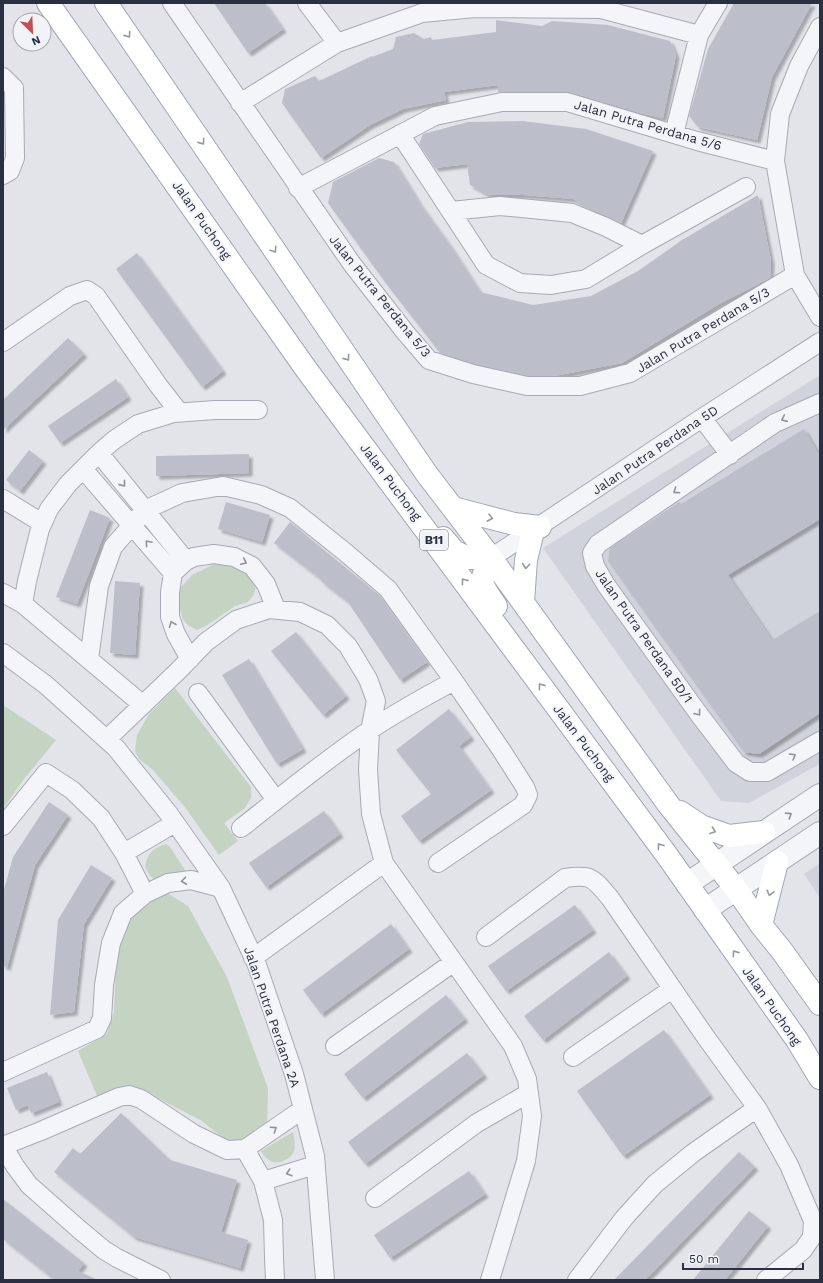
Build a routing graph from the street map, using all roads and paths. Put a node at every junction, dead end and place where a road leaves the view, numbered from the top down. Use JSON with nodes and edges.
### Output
{"nodes":[{"id":1,"x":48,"y":3,"type":"edge"},
{"id":2,"x":106,"y":3,"type":"edge"},
{"id":3,"x":172,"y":3,"type":"edge"},
{"id":4,"x":307,"y":3,"type":"edge"},
{"id":5,"x":718,"y":3,"type":"edge"},
{"id":6,"x":602,"y":6,"type":"edge"},
{"id":7,"x":434,"y":7,"type":"edge"},
{"id":8,"x":820,"y":27,"type":"edge"},
{"id":9,"x":699,"y":35,"type":"junction"},
{"id":10,"x":337,"y":44,"type":"junction"},
{"id":11,"x":3,"y":77,"type":"edge"},
{"id":12,"x":240,"y":103,"type":"junction"},
{"id":13,"x":400,"y":134,"type":"junction"},
{"id":14,"x":674,"y":134,"type":"junction"},
{"id":15,"x":775,"y":161,"type":"junction"},
{"id":16,"x":3,"y":175,"type":"edge"},
{"id":17,"x":746,"y":186,"type":"dead end"},
{"id":18,"x":298,"y":188,"type":"junction"},
{"id":19,"x":451,"y":211,"type":"junction"},
{"id":20,"x":642,"y":245,"type":"junction"},
{"id":21,"x":795,"y":275,"type":"junction"},
{"id":22,"x":820,"y":317,"type":"edge"},
{"id":23,"x":3,"y":342,"type":"edge"},
{"id":24,"x":820,"y":342,"type":"edge"},
{"id":25,"x":820,"y":403,"type":"edge"},
{"id":26,"x":258,"y":410,"type":"dead end"},
{"id":27,"x":179,"y":412,"type":"junction"},
{"id":28,"x":702,"y":418,"type":"junction"},
{"id":29,"x":99,"y":453,"type":"junction"},
{"id":30,"x":730,"y":454,"type":"junction"},
{"id":31,"x":83,"y":469,"type":"junction"},
{"id":32,"x":3,"y":499,"type":"edge"},
{"id":33,"x":405,"y":501,"type":"junction"},
{"id":34,"x":453,"y":508,"type":"junction"},
{"id":35,"x":145,"y":510,"type":"junction"},
{"id":36,"x":42,"y":523,"type":"junction"},
{"id":37,"x":132,"y":525,"type":"junction"},
{"id":38,"x":537,"y":529,"type":"junction"},
{"id":39,"x":491,"y":558,"type":"junction"},
{"id":40,"x":180,"y":567,"type":"junction"},
{"id":41,"x":3,"y":593,"type":"edge"},
{"id":42,"x":523,"y":602,"type":"junction"},
{"id":43,"x":23,"y":604,"type":"junction"},
{"id":44,"x":276,"y":609,"type":"junction"},
{"id":45,"x":3,"y":653,"type":"edge"},
{"id":46,"x":521,"y":658,"type":"junction"},
{"id":47,"x":89,"y":659,"type":"junction"},
{"id":48,"x":190,"y":659,"type":"junction"},
{"id":49,"x":454,"y":681,"type":"junction"},
{"id":50,"x":198,"y":693,"type":"dead end"},
{"id":51,"x":143,"y":704,"type":"junction"},
{"id":52,"x":370,"y":731,"type":"junction"},
{"id":53,"x":107,"y":739,"type":"junction"},
{"id":54,"x":820,"y":740,"type":"edge"},
{"id":55,"x":820,"y":795,"type":"edge"},
{"id":56,"x":276,"y":800,"type":"junction"},
{"id":57,"x":668,"y":804,"type":"junction"},
{"id":58,"x":176,"y":823,"type":"junction"},
{"id":59,"x":3,"y":826,"type":"edge"},
{"id":60,"x":241,"y":828,"type":"dead end"},
{"id":61,"x":764,"y":832,"type":"junction"},
{"id":62,"x":820,"y":833,"type":"edge"},
{"id":63,"x":124,"y":853,"type":"junction"},
{"id":64,"x":777,"y":862,"type":"junction"},
{"id":65,"x":384,"y":863,"type":"junction"},
{"id":66,"x":438,"y":863,"type":"dead end"},
{"id":67,"x":716,"y":864,"type":"junction"},
{"id":68,"x":687,"y":884,"type":"junction"},
{"id":69,"x":222,"y":888,"type":"junction"},
{"id":70,"x":736,"y":889,"type":"junction"},
{"id":71,"x":145,"y":894,"type":"junction"},
{"id":72,"x":705,"y":910,"type":"junction"},
{"id":73,"x":761,"y":925,"type":"junction"},
{"id":74,"x":486,"y":937,"type":"dead end"},
{"id":75,"x":253,"y":958,"type":"junction"},
{"id":76,"x":454,"y":962,"type":"junction"},
{"id":77,"x":672,"y":989,"type":"junction"},
{"id":78,"x":820,"y":1004,"type":"edge"},
{"id":79,"x":335,"y":1046,"type":"dead end"},
{"id":80,"x":573,"y":1057,"type":"dead end"},
{"id":81,"x":3,"y":1072,"type":"edge"},
{"id":82,"x":820,"y":1078,"type":"edge"},
{"id":83,"x":529,"y":1093,"type":"junction"},
{"id":84,"x":757,"y":1108,"type":"junction"},
{"id":85,"x":303,"y":1109,"type":"junction"},
{"id":86,"x":3,"y":1146,"type":"edge"},
{"id":87,"x":245,"y":1149,"type":"junction"},
{"id":88,"x":316,"y":1165,"type":"junction"},
{"id":89,"x":263,"y":1181,"type":"junction"},
{"id":90,"x":374,"y":1198,"type":"dead end"},
{"id":91,"x":161,"y":1280,"type":"edge"},
{"id":92,"x":275,"y":1280,"type":"edge"},
{"id":93,"x":325,"y":1280,"type":"edge"},
{"id":94,"x":490,"y":1280,"type":"edge"},
{"id":95,"x":577,"y":1280,"type":"edge"},
{"id":96,"x":766,"y":1280,"type":"edge"}],
"edges":[{"from":1,"to":33,"type":"main road","name":"Jalan Puchong","number":"B11"},
{"from":2,"to":34,"type":"main road","number":"B11","one_way":true},
{"from":3,"to":12,"type":"street","name":"Jalan Putra Perdana 5/3"},
{"from":4,"to":10,"type":"street"},
{"from":5,"to":9,"type":"street"},
{"from":6,"to":7,"type":"street"},
{"from":6,"to":9,"type":"street"},
{"from":7,"to":10,"type":"street"},
{"from":8,"to":15,"type":"street"},
{"from":9,"to":14,"type":"street"},
{"from":10,"to":12,"type":"street"},
{"from":11,"to":16,"type":"street"},
{"from":12,"to":18,"type":"street","name":"Jalan Putra Perdana 5/3"},
{"from":13,"to":14,"type":"street","name":"Jalan Putra Perdana 5/6"},
{"from":13,"to":18,"type":"street","name":"Jalan Putra Perdana 5/6"},
{"from":13,"to":19,"type":"street"},
{"from":14,"to":15,"type":"street","name":"Jalan Putra Perdana 5/6"},
{"from":15,"to":21,"type":"street"},
{"from":17,"to":20,"type":"street"},
{"from":18,"to":21,"type":"street","name":"Jalan Putra Perdana 5/3"},
{"from":19,"to":20,"type":"street"},
{"from":19,"to":20,"type":"street"},
{"from":21,"to":22,"type":"street"},
{"from":23,"to":27,"type":"street"},
{"from":24,"to":28,"type":"street","name":"Jalan Putra Perdana 5D"},
{"from":25,"to":30,"type":"street","name":"Jalan Putra Perdana 5D/1","one_way":true},
{"from":26,"to":27,"type":"street"},
{"from":27,"to":29,"type":"street"},
{"from":28,"to":30,"type":"street"},
{"from":28,"to":38,"type":"street","name":"Jalan Putra Perdana 5D"},
{"from":29,"to":31,"type":"street"},
{"from":29,"to":35,"type":"street","one_way":true},
{"from":30,"to":54,"type":"street","name":"Jalan Putra Perdana 5D/1","one_way":true},
{"from":31,"to":36,"type":"street"},
{"from":31,"to":37,"type":"street"},
{"from":32,"to":36,"type":"street"},
{"from":33,"to":39,"type":"main road"},
{"from":46,"to":33,"type":"main road","name":"Jalan Puchong","number":"B11","one_way":true},
{"from":34,"to":38,"type":"main road","one_way":true},
{"from":34,"to":39,"type":"main road","number":"B11"},
{"from":35,"to":37,"type":"street"},
{"from":35,"to":40,"type":"street"},
{"from":35,"to":49,"type":"street"},
{"from":36,"to":43,"type":"street"},
{"from":40,"to":37,"type":"street","one_way":true},
{"from":37,"to":47,"type":"street"},
{"from":38,"to":39,"type":"street","name":"Jalan Putra Perdana 5D"},
{"from":38,"to":42,"type":"main road","one_way":true},
{"from":39,"to":42,"type":"main road","number":"B11"},
{"from":39,"to":46,"type":"main road"},
{"from":40,"to":44,"type":"street","one_way":true},
{"from":48,"to":40,"type":"street","one_way":true},
{"from":41,"to":43,"type":"street"},
{"from":42,"to":57,"type":"main road","number":"B11"},
{"from":43,"to":47,"type":"street"},
{"from":44,"to":48,"type":"street"},
{"from":44,"to":52,"type":"street"},
{"from":45,"to":53,"type":"street","name":"Jalan Putra Perdana 2A"},
{"from":68,"to":46,"type":"main road","name":"Jalan Puchong","number":"B11","one_way":true},
{"from":47,"to":51,"type":"street"},
{"from":48,"to":51,"type":"street"},
{"from":49,"to":52,"type":"street"},
{"from":49,"to":66,"type":"street"},
{"from":50,"to":56,"type":"street"},
{"from":51,"to":53,"type":"street"},
{"from":52,"to":56,"type":"street"},
{"from":52,"to":65,"type":"street"},
{"from":53,"to":58,"type":"street","name":"Jalan Putra Perdana 2A"},
{"from":61,"to":55,"type":"street","one_way":true},
{"from":56,"to":60,"type":"street"},
{"from":57,"to":61,"type":"main road","one_way":true},
{"from":57,"to":67,"type":"main road","number":"B11"},
{"from":58,"to":63,"type":"street"},
{"from":58,"to":69,"type":"street","name":"Jalan Putra Perdana 2A"},
{"from":59,"to":63,"type":"street"},
{"from":61,"to":67,"type":"street"},
{"from":62,"to":64,"type":"street"},
{"from":63,"to":71,"type":"street"},
{"from":64,"to":70,"type":"street"},
{"from":64,"to":73,"type":"main road","one_way":true},
{"from":65,"to":75,"type":"street"},
{"from":65,"to":76,"type":"street"},
{"from":67,"to":68,"type":"street"},
{"from":67,"to":70,"type":"main road","number":"B11"},
{"from":68,"to":72,"type":"main road","name":"Jalan Puchong","number":"B11"},
{"from":69,"to":71,"type":"street","one_way":true},
{"from":69,"to":75,"type":"street","name":"Jalan Putra Perdana 2A"},
{"from":70,"to":72,"type":"street"},
{"from":70,"to":73,"type":"main road","number":"B11"},
{"from":71,"to":81,"type":"street"},
{"from":82,"to":72,"type":"main road","name":"Jalan Puchong","number":"B11","one_way":true},
{"from":73,"to":78,"type":"main road","number":"B11"},
{"from":74,"to":77,"type":"street"},
{"from":75,"to":85,"type":"street","name":"Jalan Putra Perdana 2A"},
{"from":76,"to":79,"type":"street"},
{"from":76,"to":83,"type":"street"},
{"from":77,"to":80,"type":"street"},
{"from":77,"to":84,"type":"street"},
{"from":83,"to":90,"type":"street"},
{"from":83,"to":94,"type":"street"},
{"from":84,"to":95,"type":"street"},
{"from":84,"to":96,"type":"street"},
{"from":87,"to":85,"type":"street","one_way":true},
{"from":85,"to":88,"type":"street","name":"Jalan Putra Perdana 2A"},
{"from":86,"to":87,"type":"street"},
{"from":86,"to":91,"type":"street"},
{"from":87,"to":89,"type":"street"},
{"from":88,"to":89,"type":"street","one_way":true},
{"from":88,"to":93,"type":"street","name":"Jalan Putra Perdana 2A"},
{"from":89,"to":92,"type":"street"}]}
